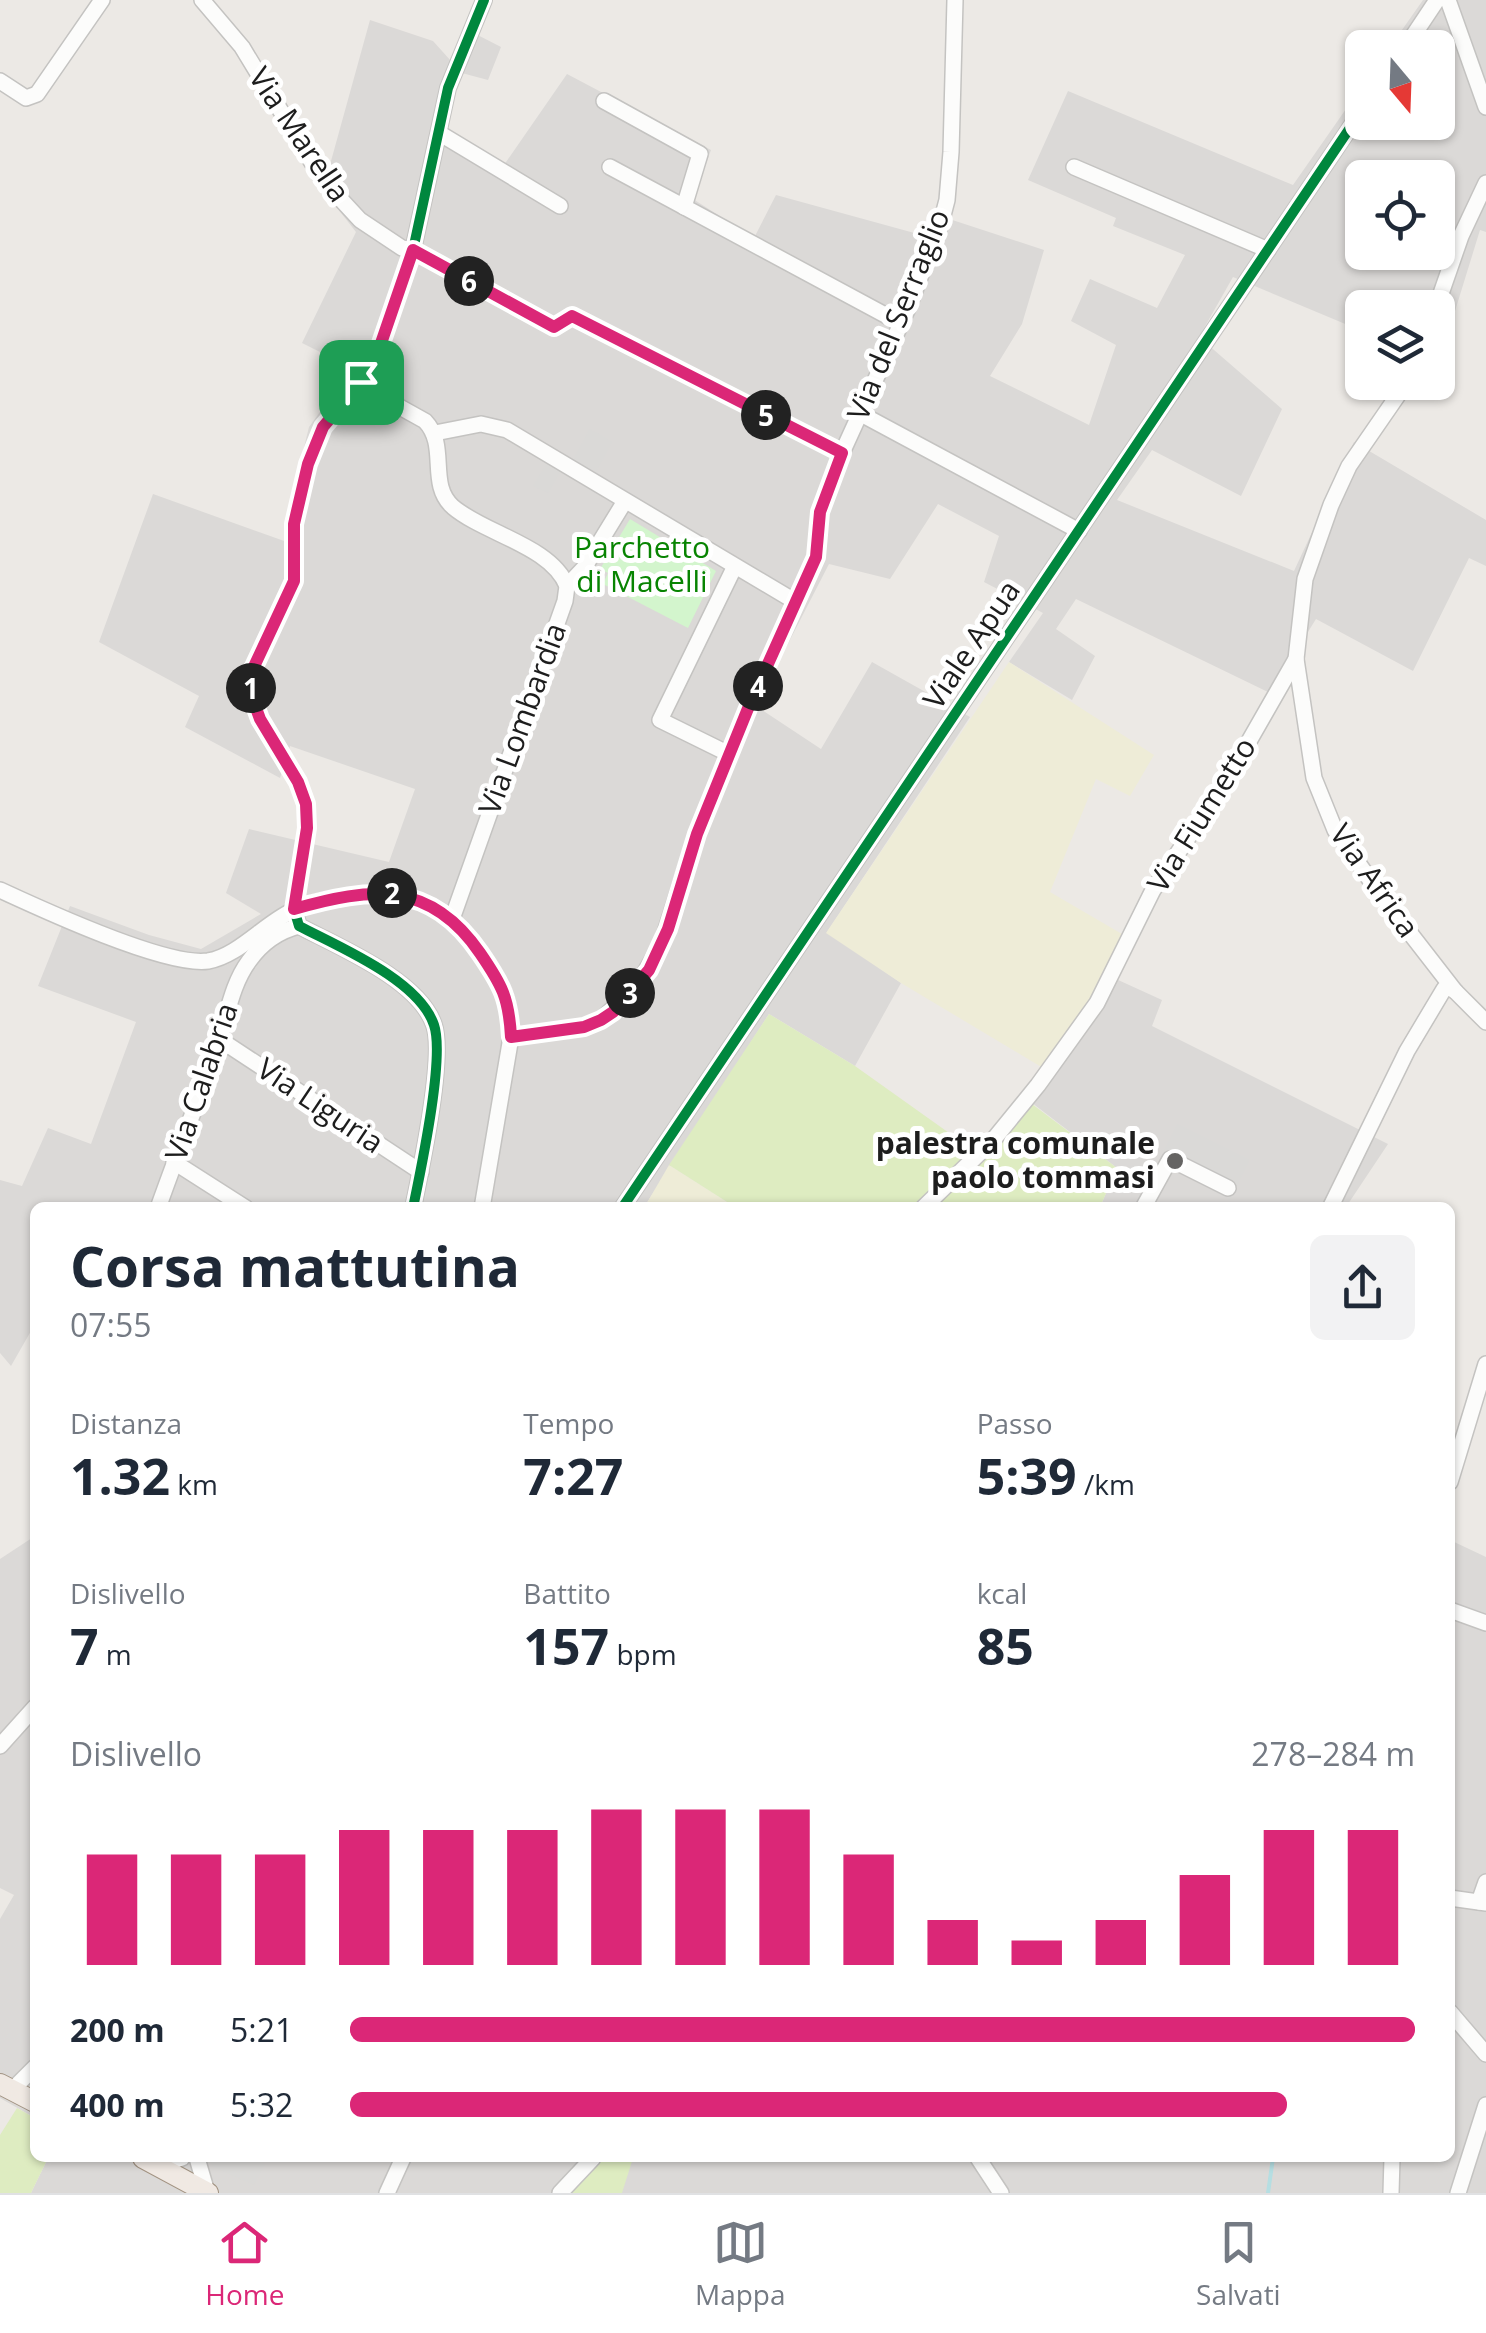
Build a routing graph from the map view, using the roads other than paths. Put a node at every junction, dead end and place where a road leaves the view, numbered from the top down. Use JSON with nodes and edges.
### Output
{"nodes":[{"id":1,"x":102,"y":0,"type":"edge"},
{"id":2,"x":202,"y":0,"type":"edge"},
{"id":3,"x":484,"y":0,"type":"edge"},
{"id":4,"x":956,"y":0,"type":"edge"},
{"id":5,"x":1437,"y":0,"type":"edge"},
{"id":6,"x":1448,"y":0,"type":"edge"},
{"id":7,"x":1417,"y":30,"type":"edge"},
{"id":8,"x":0,"y":81,"type":"edge"},
{"id":9,"x":604,"y":101,"type":"dead end"},
{"id":10,"x":1486,"y":107,"type":"edge"},
{"id":11,"x":439,"y":133,"type":"junction"},
{"id":12,"x":1345,"y":135,"type":"edge"},
{"id":13,"x":1074,"y":166,"type":"dead end"},
{"id":14,"x":610,"y":168,"type":"dead end"},
{"id":15,"x":1486,"y":183,"type":"edge"},
{"id":16,"x":560,"y":206,"type":"dead end"},
{"id":17,"x":684,"y":207,"type":"junction"},
{"id":18,"x":413,"y":250,"type":"junction"},
{"id":19,"x":1268,"y":250,"type":"junction"},
{"id":20,"x":1442,"y":290,"type":"edge"},
{"id":21,"x":900,"y":323,"type":"junction"},
{"id":22,"x":361,"y":382,"type":"junction"},
{"id":23,"x":1394,"y":400,"type":"edge"},
{"id":24,"x":861,"y":414,"type":"junction"},
{"id":25,"x":435,"y":433,"type":"junction"},
{"id":26,"x":842,"y":453,"type":"junction"},
{"id":27,"x":625,"y":501,"type":"junction"},
{"id":28,"x":1078,"y":531,"type":"junction"},
{"id":29,"x":734,"y":568,"type":"junction"},
{"id":30,"x":567,"y":586,"type":"junction"},
{"id":31,"x":796,"y":602,"type":"junction"},
{"id":32,"x":1296,"y":659,"type":"junction"},
{"id":33,"x":730,"y":754,"type":"junction"},
{"id":34,"x":0,"y":890,"type":"edge"},
{"id":35,"x":294,"y":909,"type":"junction"},
{"id":36,"x":452,"y":918,"type":"junction"},
{"id":37,"x":299,"y":926,"type":"junction"},
{"id":38,"x":238,"y":946,"type":"junction"},
{"id":39,"x":250,"y":960,"type":"junction"},
{"id":40,"x":1455,"y":991,"type":"junction"},
{"id":41,"x":1486,"y":1022,"type":"edge"},
{"id":42,"x":511,"y":1037,"type":"junction"},
{"id":43,"x":220,"y":1039,"type":"junction"},
{"id":44,"x":174,"y":1162,"type":"junction"},
{"id":45,"x":420,"y":1172,"type":"junction"},
{"id":46,"x":1228,"y":1188,"type":"dead end"},
{"id":47,"x":160,"y":1202,"type":"edge"},
{"id":48,"x":237,"y":1202,"type":"edge"},
{"id":49,"x":415,"y":1202,"type":"edge"},
{"id":50,"x":483,"y":1202,"type":"edge"},
{"id":51,"x":626,"y":1202,"type":"edge"},
{"id":52,"x":930,"y":1202,"type":"edge"},
{"id":53,"x":1146,"y":1202,"type":"edge"},
{"id":54,"x":1333,"y":1202,"type":"edge"},
{"id":55,"x":1486,"y":1364,"type":"edge"},
{"id":56,"x":1455,"y":1466,"type":"edge"},
{"id":57,"x":1455,"y":1612,"type":"edge"},
{"id":58,"x":1486,"y":1622,"type":"edge"},
{"id":59,"x":30,"y":1713,"type":"edge"},
{"id":60,"x":0,"y":1746,"type":"edge"},
{"id":61,"x":1486,"y":1882,"type":"edge"},
{"id":62,"x":1455,"y":1899,"type":"edge"},
{"id":63,"x":1483,"y":1902,"type":"edge"},
{"id":64,"x":1455,"y":2018,"type":"edge"},
{"id":65,"x":1486,"y":2054,"type":"edge"},
{"id":66,"x":30,"y":2070,"type":"edge"},
{"id":67,"x":6,"y":2087,"type":"edge"},
{"id":68,"x":30,"y":2099,"type":"edge"},
{"id":69,"x":1486,"y":2105,"type":"edge"},
{"id":70,"x":151,"y":2162,"type":"edge"},
{"id":71,"x":197,"y":2162,"type":"edge"},
{"id":72,"x":400,"y":2162,"type":"edge"},
{"id":73,"x":589,"y":2162,"type":"edge"},
{"id":74,"x":982,"y":2162,"type":"edge"},
{"id":75,"x":1392,"y":2162,"type":"edge"},
{"id":76,"x":197,"y":2190,"type":"edge"},
{"id":77,"x":387,"y":2193,"type":"edge"},
{"id":78,"x":560,"y":2193,"type":"edge"},
{"id":79,"x":1001,"y":2193,"type":"edge"},
{"id":80,"x":1390,"y":2193,"type":"edge"},
{"id":81,"x":1458,"y":2193,"type":"edge"}],
"edges":[{"from":1,"to":8,"type":"street"},
{"from":2,"to":18,"type":"street","name":"Via Marella"},
{"from":3,"to":11,"type":"street"},
{"from":4,"to":21,"type":"street","name":"Via del Serraglio"},
{"from":5,"to":7,"type":"street"},
{"from":6,"to":10,"type":"street"},
{"from":9,"to":17,"type":"street"},
{"from":11,"to":16,"type":"street"},
{"from":11,"to":18,"type":"street"},
{"from":12,"to":19,"type":"street","name":"Viale Apua"},
{"from":13,"to":19,"type":"street"},
{"from":14,"to":17,"type":"street"},
{"from":15,"to":20,"type":"street"},
{"from":17,"to":21,"type":"street"},
{"from":18,"to":22,"type":"street"},
{"from":18,"to":26,"type":"street","name":"Via Marella"},
{"from":19,"to":28,"type":"street","name":"Viale Apua"},
{"from":21,"to":24,"type":"street","name":"Via del Serraglio"},
{"from":22,"to":25,"type":"street"},
{"from":22,"to":35,"type":"street"},
{"from":23,"to":32,"type":"street","name":"Via Fiumetto"},
{"from":24,"to":26,"type":"street","name":"Via del Serraglio"},
{"from":24,"to":28,"type":"street"},
{"from":25,"to":27,"type":"street"},
{"from":25,"to":30,"type":"street","name":"Via Lombardia"},
{"from":26,"to":31,"type":"street","name":"Via del Serraglio"},
{"from":27,"to":29,"type":"street"},
{"from":27,"to":30,"type":"street"},
{"from":28,"to":51,"type":"street","name":"Viale Apua"},
{"from":29,"to":31,"type":"street"},
{"from":29,"to":33,"type":"street"},
{"from":30,"to":36,"type":"street","name":"Via Lombardia"},
{"from":31,"to":33,"type":"street","name":"Via del Serraglio"},
{"from":32,"to":40,"type":"street","name":"Via Africa"},
{"from":32,"to":52,"type":"street","name":"Via Fiumetto"},
{"from":33,"to":42,"type":"street","name":"Via del Serraglio"},
{"from":34,"to":38,"type":"street"},
{"from":35,"to":36,"type":"street"},
{"from":35,"to":37,"type":"street"},
{"from":35,"to":38,"type":"street"},
{"from":36,"to":42,"type":"street"},
{"from":37,"to":39,"type":"street","name":"Via Calabria"},
{"from":37,"to":45,"type":"street"},
{"from":38,"to":39,"type":"street"},
{"from":39,"to":43,"type":"street","name":"Via Calabria"},
{"from":40,"to":41,"type":"street","name":"Via Africa"},
{"from":40,"to":54,"type":"street"},
{"from":42,"to":50,"type":"street"},
{"from":43,"to":44,"type":"street","name":"Via Calabria"},
{"from":43,"to":45,"type":"street","name":"Via Liguria"},
{"from":44,"to":47,"type":"street","name":"Via Calabria"},
{"from":44,"to":48,"type":"street"},
{"from":45,"to":49,"type":"street"},
{"from":46,"to":53,"type":"street"},
{"from":55,"to":56,"type":"street"},
{"from":57,"to":58,"type":"street"},
{"from":59,"to":60,"type":"street"},
{"from":61,"to":63,"type":"street"},
{"from":62,"to":63,"type":"street"},
{"from":64,"to":65,"type":"street"},
{"from":66,"to":67,"type":"street"},
{"from":67,"to":68,"type":"main road"},
{"from":69,"to":81,"type":"street"},
{"from":70,"to":76,"type":"main road"},
{"from":71,"to":76,"type":"street"},
{"from":72,"to":77,"type":"street"},
{"from":73,"to":78,"type":"street"},
{"from":74,"to":79,"type":"street"},
{"from":75,"to":80,"type":"street"}]}
